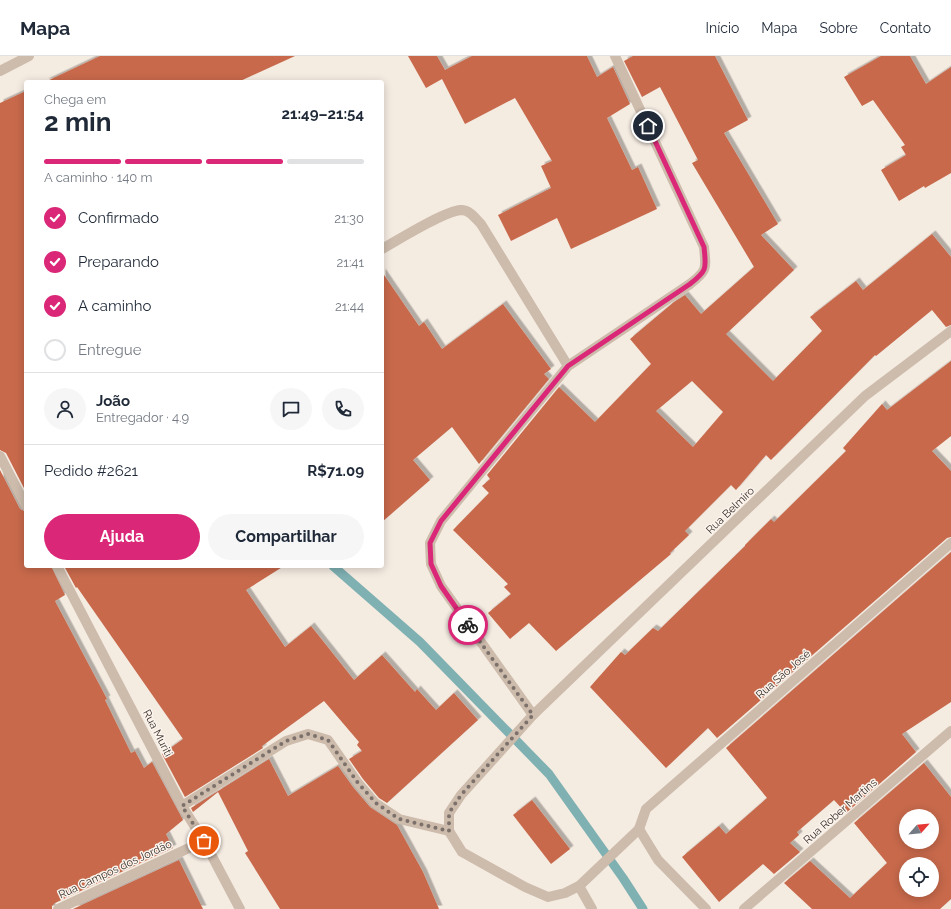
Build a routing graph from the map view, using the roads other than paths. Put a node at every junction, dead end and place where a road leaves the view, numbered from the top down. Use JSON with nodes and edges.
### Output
{"nodes":[{"id":1,"x":29,"y":56,"type":"edge"},
{"id":2,"x":615,"y":56,"type":"edge"},
{"id":3,"x":0,"y":71,"type":"edge"},
{"id":4,"x":384,"y":248,"type":"edge"},
{"id":5,"x":951,"y":331,"type":"edge"},
{"id":6,"x":568,"y":366,"type":"junction"},
{"id":7,"x":0,"y":456,"type":"edge"},
{"id":8,"x":24,"y":502,"type":"edge"},
{"id":9,"x":951,"y":543,"type":"edge"},
{"id":10,"x":58,"y":568,"type":"edge"},
{"id":11,"x":533,"y":715,"type":"junction"},
{"id":12,"x":951,"y":731,"type":"edge"},
{"id":13,"x":182,"y":806,"type":"junction"},
{"id":14,"x":639,"y":829,"type":"junction"},
{"id":15,"x":449,"y":831,"type":"junction"},
{"id":16,"x":204,"y":841,"type":"junction"},
{"id":17,"x":579,"y":886,"type":"junction"},
{"id":18,"x":58,"y":909,"type":"edge"},
{"id":19,"x":240,"y":909,"type":"edge"},
{"id":20,"x":592,"y":909,"type":"edge"},
{"id":21,"x":706,"y":909,"type":"edge"},
{"id":22,"x":744,"y":909,"type":"edge"}],
"edges":[{"from":1,"to":3,"type":"street"},
{"from":2,"to":6,"type":"street"},
{"from":4,"to":6,"type":"street"},
{"from":5,"to":11,"type":"street","name":"Rua Belmiro"},
{"from":6,"to":11,"type":"street"},
{"from":7,"to":8,"type":"street"},
{"from":9,"to":14,"type":"street","name":"Rua São José"},
{"from":10,"to":13,"type":"street","name":"Rua Muriti"},
{"from":11,"to":15,"type":"street","name":"Rua Belmiro"},
{"from":12,"to":22,"type":"street","name":"Rua Rober Martins"},
{"from":13,"to":15,"type":"street"},
{"from":13,"to":16,"type":"street","name":"Rua Muriti"},
{"from":14,"to":17,"type":"street"},
{"from":14,"to":21,"type":"street"},
{"from":15,"to":17,"type":"street"},
{"from":16,"to":18,"type":"street","name":"Rua Campos dos Jordão"},
{"from":16,"to":19,"type":"street","name":"Rua Muriti"},
{"from":17,"to":20,"type":"street"}]}
